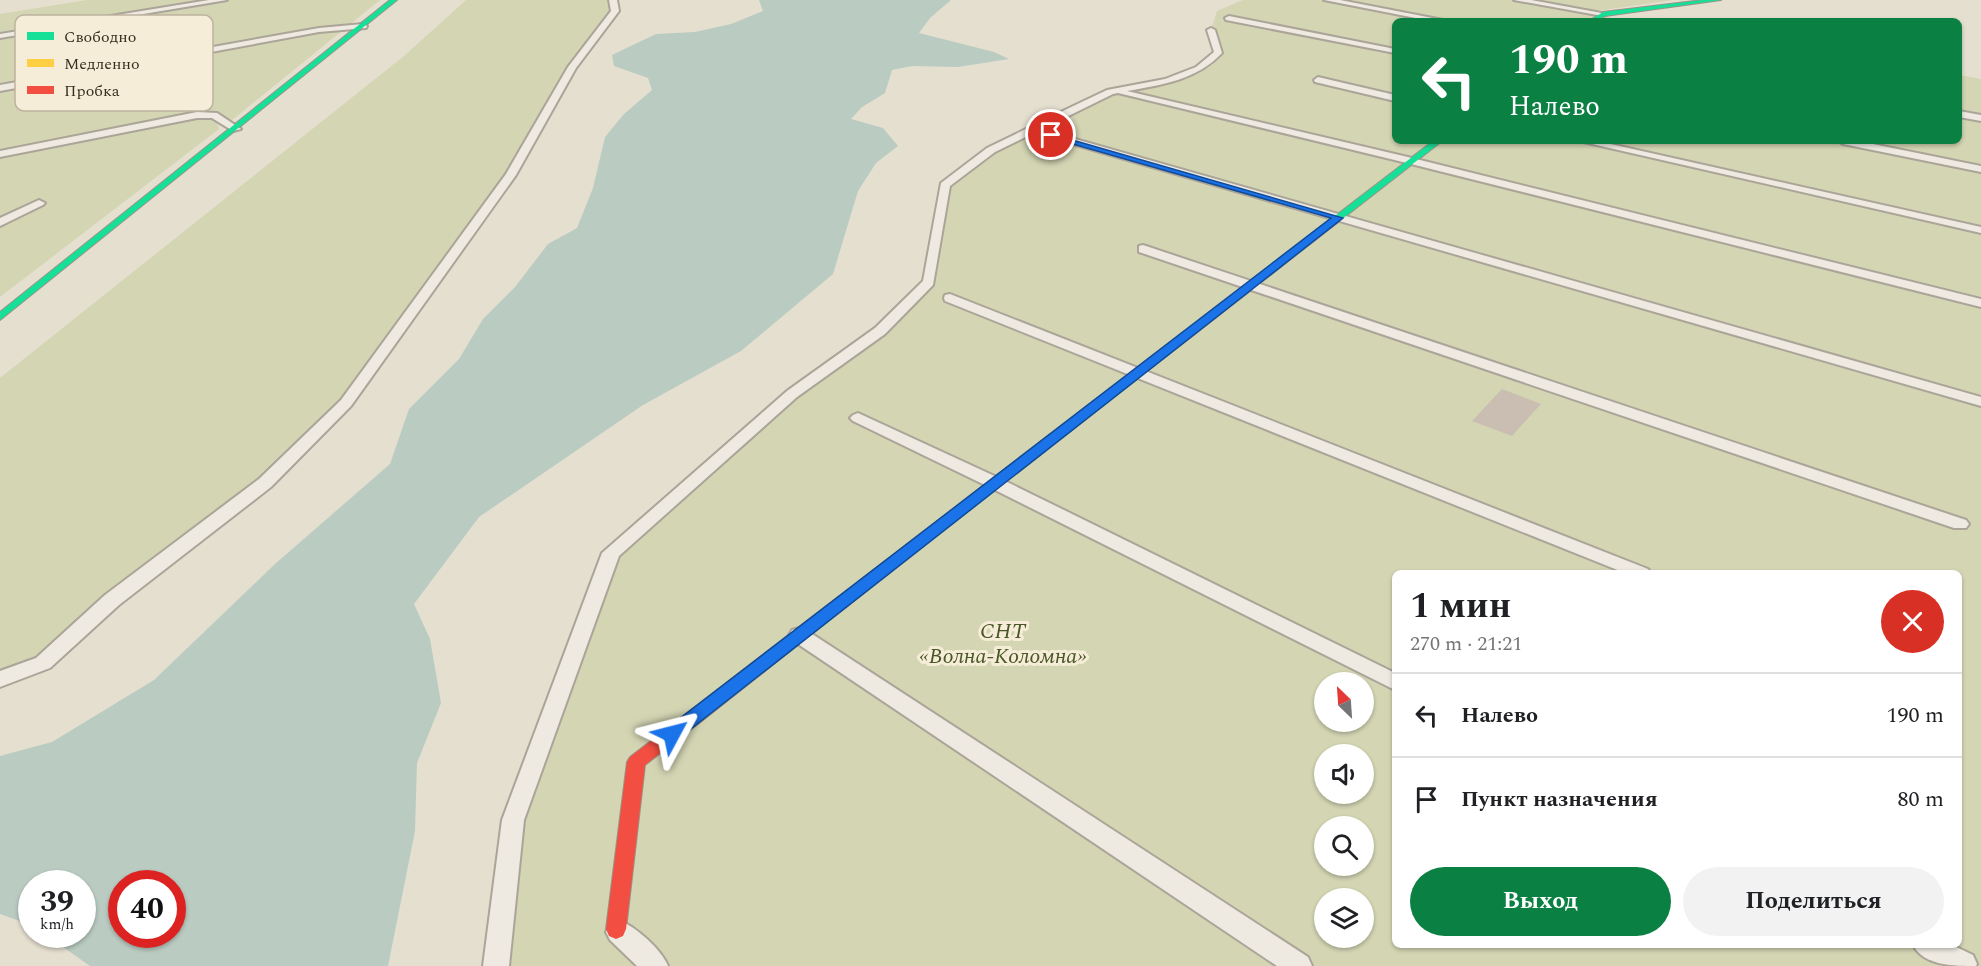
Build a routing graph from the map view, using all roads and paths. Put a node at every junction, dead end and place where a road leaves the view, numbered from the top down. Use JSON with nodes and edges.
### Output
{"nodes":[{"id":1,"x":223,"y":0,"type":"edge"},
{"id":2,"x":394,"y":0,"type":"edge"},
{"id":3,"x":613,"y":0,"type":"edge"},
{"id":4,"x":1328,"y":0,"type":"edge"},
{"id":5,"x":1518,"y":0,"type":"edge"},
{"id":6,"x":1718,"y":0,"type":"edge"},
{"id":7,"x":130,"y":15,"type":"edge"},
{"id":8,"x":1597,"y":17,"type":"edge"},
{"id":9,"x":1230,"y":18,"type":"dead end"},
{"id":10,"x":1427,"y":18,"type":"edge"},
{"id":11,"x":363,"y":26,"type":"junction"},
{"id":12,"x":1211,"y":30,"type":"dead end"},
{"id":13,"x":15,"y":34,"type":"edge"},
{"id":14,"x":0,"y":36,"type":"edge"},
{"id":15,"x":213,"y":49,"type":"edge"},
{"id":16,"x":1392,"y":50,"type":"edge"},
{"id":17,"x":1318,"y":80,"type":"dead end"},
{"id":18,"x":15,"y":85,"type":"edge"},
{"id":19,"x":0,"y":88,"type":"edge"},
{"id":20,"x":1110,"y":92,"type":"junction"},
{"id":21,"x":1392,"y":97,"type":"edge"},
{"id":22,"x":1962,"y":115,"type":"edge"},
{"id":23,"x":1981,"y":118,"type":"edge"},
{"id":24,"x":236,"y":129,"type":"junction"},
{"id":25,"x":1051,"y":135,"type":"dead end"},
{"id":26,"x":1434,"y":144,"type":"edge"},
{"id":27,"x":1597,"y":144,"type":"edge"},
{"id":28,"x":1858,"y":144,"type":"edge"},
{"id":29,"x":0,"y":154,"type":"edge"},
{"id":30,"x":1412,"y":161,"type":"junction"},
{"id":31,"x":1981,"y":169,"type":"edge"},
{"id":32,"x":39,"y":203,"type":"dead end"},
{"id":33,"x":1338,"y":218,"type":"junction"},
{"id":34,"x":0,"y":223,"type":"edge"},
{"id":35,"x":1981,"y":230,"type":"edge"},
{"id":36,"x":1143,"y":249,"type":"dead end"},
{"id":37,"x":1249,"y":286,"type":"junction"},
{"id":38,"x":950,"y":298,"type":"dead end"},
{"id":39,"x":1981,"y":303,"type":"edge"},
{"id":40,"x":0,"y":316,"type":"edge"},
{"id":41,"x":1139,"y":371,"type":"junction"},
{"id":42,"x":1981,"y":402,"type":"edge"},
{"id":43,"x":858,"y":418,"type":"dead end"},
{"id":44,"x":995,"y":483,"type":"junction"},
{"id":45,"x":1960,"y":524,"type":"dead end"},
{"id":46,"x":1635,"y":570,"type":"edge"},
{"id":47,"x":799,"y":635,"type":"junction"},
{"id":48,"x":0,"y":679,"type":"edge"},
{"id":49,"x":1392,"y":681,"type":"edge"},
{"id":50,"x":616,"y":929,"type":"joint"},
{"id":51,"x":1932,"y":948,"type":"edge"},
{"id":52,"x":1964,"y":964,"type":"dead end"},
{"id":53,"x":496,"y":966,"type":"edge"},
{"id":54,"x":655,"y":966,"type":"edge"},
{"id":55,"x":1299,"y":966,"type":"edge"}],
"edges":[{"from":1,"to":7,"type":"lane"},
{"from":2,"to":11,"type":"street"},
{"from":3,"to":48,"type":"lane"},
{"from":4,"to":10,"type":"lane"},
{"from":5,"to":8,"type":"lane"},
{"from":6,"to":8,"type":"street"},
{"from":9,"to":16,"type":"lane"},
{"from":11,"to":15,"type":"lane"},
{"from":11,"to":24,"type":"street"},
{"from":12,"to":20,"type":"lane"},
{"from":13,"to":14,"type":"lane"},
{"from":17,"to":21,"type":"lane"},
{"from":18,"to":19,"type":"lane"},
{"from":20,"to":30,"type":"lane"},
{"from":20,"to":53,"type":"lane"},
{"from":22,"to":23,"type":"lane"},
{"from":24,"to":29,"type":"lane"},
{"from":24,"to":40,"type":"street"},
{"from":25,"to":33,"type":"lane"},
{"from":26,"to":30,"type":"street"},
{"from":27,"to":35,"type":"lane"},
{"from":28,"to":31,"type":"lane"},
{"from":30,"to":33,"type":"street"},
{"from":30,"to":39,"type":"lane"},
{"from":32,"to":34,"type":"lane"},
{"from":33,"to":37,"type":"street"},
{"from":33,"to":42,"type":"lane"},
{"from":36,"to":37,"type":"lane"},
{"from":37,"to":41,"type":"street"},
{"from":37,"to":45,"type":"lane"},
{"from":38,"to":41,"type":"lane"},
{"from":41,"to":44,"type":"street"},
{"from":41,"to":46,"type":"lane"},
{"from":43,"to":44,"type":"lane"},
{"from":44,"to":47,"type":"street"},
{"from":44,"to":49,"type":"lane"},
{"from":47,"to":50,"type":"street"},
{"from":47,"to":55,"type":"lane"},
{"from":50,"to":54,"type":"lane"},
{"from":51,"to":52,"type":"lane"}]}
